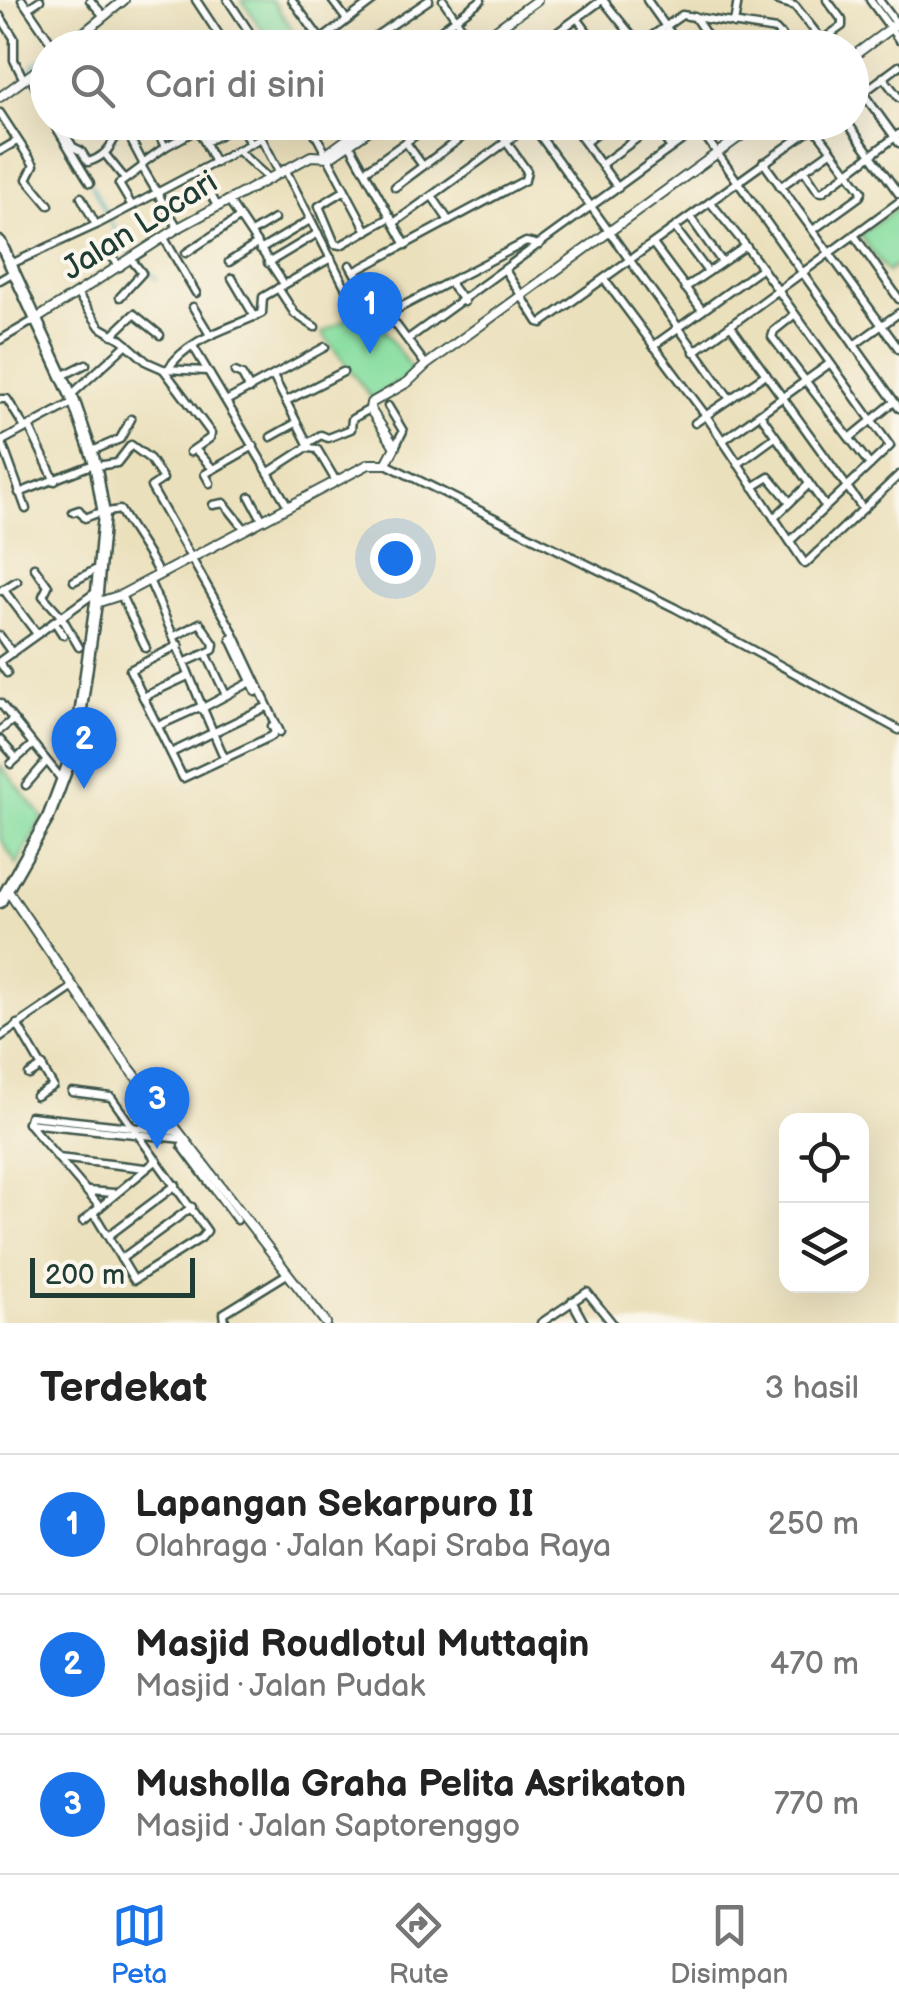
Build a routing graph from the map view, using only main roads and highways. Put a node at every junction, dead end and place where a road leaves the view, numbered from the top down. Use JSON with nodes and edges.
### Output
{"nodes":[{"id":1,"x":0,"y":242,"type":"edge"},
{"id":2,"x":0,"y":902,"type":"edge"}],
"edges":[{"from":1,"to":2,"type":"main road"}]}
